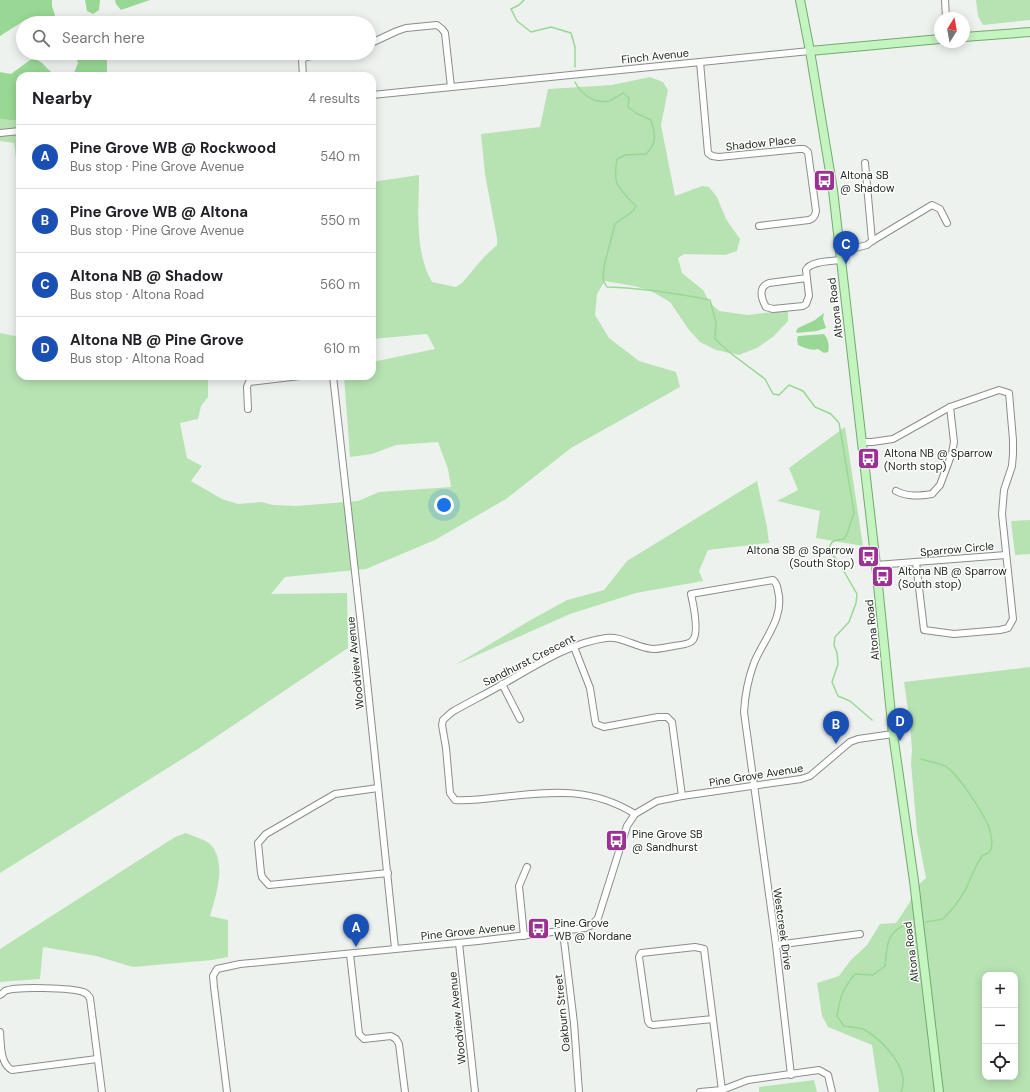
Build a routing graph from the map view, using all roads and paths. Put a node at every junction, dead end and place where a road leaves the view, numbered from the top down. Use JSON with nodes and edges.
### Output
{"nodes":[{"id":1,"x":800,"y":0,"type":"edge"},
{"id":2,"x":945,"y":0,"type":"edge"},
{"id":3,"x":946,"y":12,"type":"edge"},
{"id":4,"x":1030,"y":32,"type":"edge"},
{"id":5,"x":970,"y":37,"type":"edge"},
{"id":6,"x":934,"y":40,"type":"edge"},
{"id":7,"x":376,"y":41,"type":"edge"},
{"id":8,"x":810,"y":51,"type":"junction"},
{"id":9,"x":302,"y":60,"type":"edge"},
{"id":10,"x":700,"y":62,"type":"junction"},
{"id":11,"x":303,"y":72,"type":"edge"},
{"id":12,"x":451,"y":87,"type":"junction"},
{"id":13,"x":376,"y":95,"type":"edge"},
{"id":14,"x":16,"y":131,"type":"edge"},
{"id":15,"x":0,"y":132,"type":"edge"},
{"id":16,"x":865,"y":163,"type":"dead end"},
{"id":17,"x":947,"y":223,"type":"dead end"},
{"id":18,"x":759,"y":226,"type":"dead end"},
{"id":19,"x":872,"y":241,"type":"junction"},
{"id":20,"x":840,"y":256,"type":"junction"},
{"id":21,"x":807,"y":278,"type":"junction"},
{"id":22,"x":266,"y":380,"type":"edge"},
{"id":23,"x":333,"y":380,"type":"edge"},
{"id":24,"x":950,"y":407,"type":"junction"},
{"id":25,"x":248,"y":409,"type":"dead end"},
{"id":26,"x":862,"y":442,"type":"junction"},
{"id":27,"x":896,"y":491,"type":"dead end"},
{"id":28,"x":1006,"y":555,"type":"junction"},
{"id":29,"x":916,"y":562,"type":"junction"},
{"id":30,"x":876,"y":565,"type":"junction"},
{"id":31,"x":574,"y":647,"type":"junction"},
{"id":32,"x":502,"y":684,"type":"junction"},
{"id":33,"x":520,"y":719,"type":"dead end"},
{"id":34,"x":893,"y":734,"type":"junction"},
{"id":35,"x":754,"y":786,"type":"junction"},
{"id":36,"x":378,"y":788,"type":"junction"},
{"id":37,"x":682,"y":796,"type":"junction"},
{"id":38,"x":635,"y":814,"type":"junction"},
{"id":39,"x":527,"y":867,"type":"dead end"},
{"id":40,"x":388,"y":874,"type":"junction"},
{"id":41,"x":563,"y":932,"type":"junction"},
{"id":42,"x":860,"y":934,"type":"dead end"},
{"id":43,"x":524,"y":936,"type":"junction"},
{"id":44,"x":459,"y":943,"type":"junction"},
{"id":45,"x":776,"y":945,"type":"junction"},
{"id":46,"x":396,"y":948,"type":"junction"},
{"id":47,"x":350,"y":954,"type":"junction"},
{"id":48,"x":0,"y":995,"type":"edge"},
{"id":49,"x":713,"y":1019,"type":"junction"},
{"id":50,"x":0,"y":1032,"type":"edge"},
{"id":51,"x":98,"y":1059,"type":"junction"},
{"id":52,"x":791,"y":1074,"type":"junction"},
{"id":53,"x":722,"y":1090,"type":"junction"},
{"id":54,"x":102,"y":1092,"type":"edge"},
{"id":55,"x":227,"y":1092,"type":"edge"},
{"id":56,"x":405,"y":1092,"type":"edge"},
{"id":57,"x":474,"y":1092,"type":"edge"},
{"id":58,"x":579,"y":1092,"type":"edge"},
{"id":59,"x":700,"y":1092,"type":"edge"},
{"id":60,"x":832,"y":1092,"type":"edge"},
{"id":61,"x":939,"y":1092,"type":"edge"}],
"edges":[{"from":1,"to":8,"type":"main road","name":"Altona Road"},
{"from":2,"to":3,"type":"street"},
{"from":4,"to":5,"type":"main road"},
{"from":6,"to":8,"type":"main road","name":"Finch Avenue"},
{"from":7,"to":12,"type":"street"},
{"from":8,"to":10,"type":"street","name":"Finch Avenue"},
{"from":8,"to":20,"type":"main road","name":"Altona Road"},
{"from":9,"to":11,"type":"street"},
{"from":10,"to":12,"type":"street","name":"Finch Avenue"},
{"from":10,"to":18,"type":"street","name":"Shadow Place"},
{"from":12,"to":13,"type":"street","name":"Finch Avenue"},
{"from":14,"to":15,"type":"street"},
{"from":16,"to":19,"type":"street"},
{"from":17,"to":19,"type":"street"},
{"from":19,"to":20,"type":"street"},
{"from":20,"to":21,"type":"street"},
{"from":20,"to":26,"type":"main road","name":"Altona Road"},
{"from":21,"to":21,"type":"street"},
{"from":22,"to":25,"type":"street"},
{"from":23,"to":36,"type":"street","name":"Woodview Avenue"},
{"from":24,"to":26,"type":"street","name":"Sparrow Circle"},
{"from":24,"to":27,"type":"street"},
{"from":24,"to":28,"type":"street","name":"Sparrow Circle"},
{"from":26,"to":30,"type":"main road","name":"Altona Road"},
{"from":28,"to":29,"type":"street","name":"Sparrow Circle"},
{"from":28,"to":29,"type":"street"},
{"from":29,"to":30,"type":"street","name":"Sparrow Circle"},
{"from":30,"to":34,"type":"main road","name":"Altona Road"},
{"from":31,"to":32,"type":"street","name":"Sandhurst Crescent"},
{"from":31,"to":35,"type":"street","name":"Sandhurst Crescent"},
{"from":31,"to":37,"type":"street"},
{"from":32,"to":33,"type":"street"},
{"from":32,"to":38,"type":"street","name":"Sandhurst Crescent"},
{"from":34,"to":35,"type":"street","name":"Pine Grove Avenue"},
{"from":34,"to":61,"type":"main road","name":"Altona Road"},
{"from":35,"to":37,"type":"street","name":"Pine Grove Avenue"},
{"from":35,"to":45,"type":"street","name":"Westcreek Drive"},
{"from":36,"to":40,"type":"street","name":"Woodview Avenue"},
{"from":36,"to":40,"type":"street"},
{"from":37,"to":38,"type":"street","name":"Pine Grove Avenue"},
{"from":38,"to":41,"type":"street","name":"Pine Grove Avenue"},
{"from":39,"to":43,"type":"street"},
{"from":40,"to":46,"type":"street","name":"Woodview Avenue"},
{"from":41,"to":43,"type":"street","name":"Pine Grove Avenue"},
{"from":41,"to":58,"type":"street","name":"Oakburn Street"},
{"from":42,"to":45,"type":"street"},
{"from":43,"to":44,"type":"street","name":"Pine Grove Avenue"},
{"from":44,"to":46,"type":"street","name":"Pine Grove Avenue"},
{"from":44,"to":57,"type":"street","name":"Woodview Avenue"},
{"from":45,"to":52,"type":"street","name":"Westcreek Drive"},
{"from":46,"to":47,"type":"street","name":"Pine Grove Avenue"},
{"from":47,"to":55,"type":"street","name":"Pine Grove Avenue"},
{"from":47,"to":56,"type":"street"},
{"from":48,"to":51,"type":"street"},
{"from":49,"to":49,"type":"street"},
{"from":49,"to":53,"type":"street"},
{"from":50,"to":51,"type":"street"},
{"from":51,"to":54,"type":"street"},
{"from":52,"to":53,"type":"street"},
{"from":52,"to":60,"type":"street"},
{"from":53,"to":59,"type":"street"}]}
